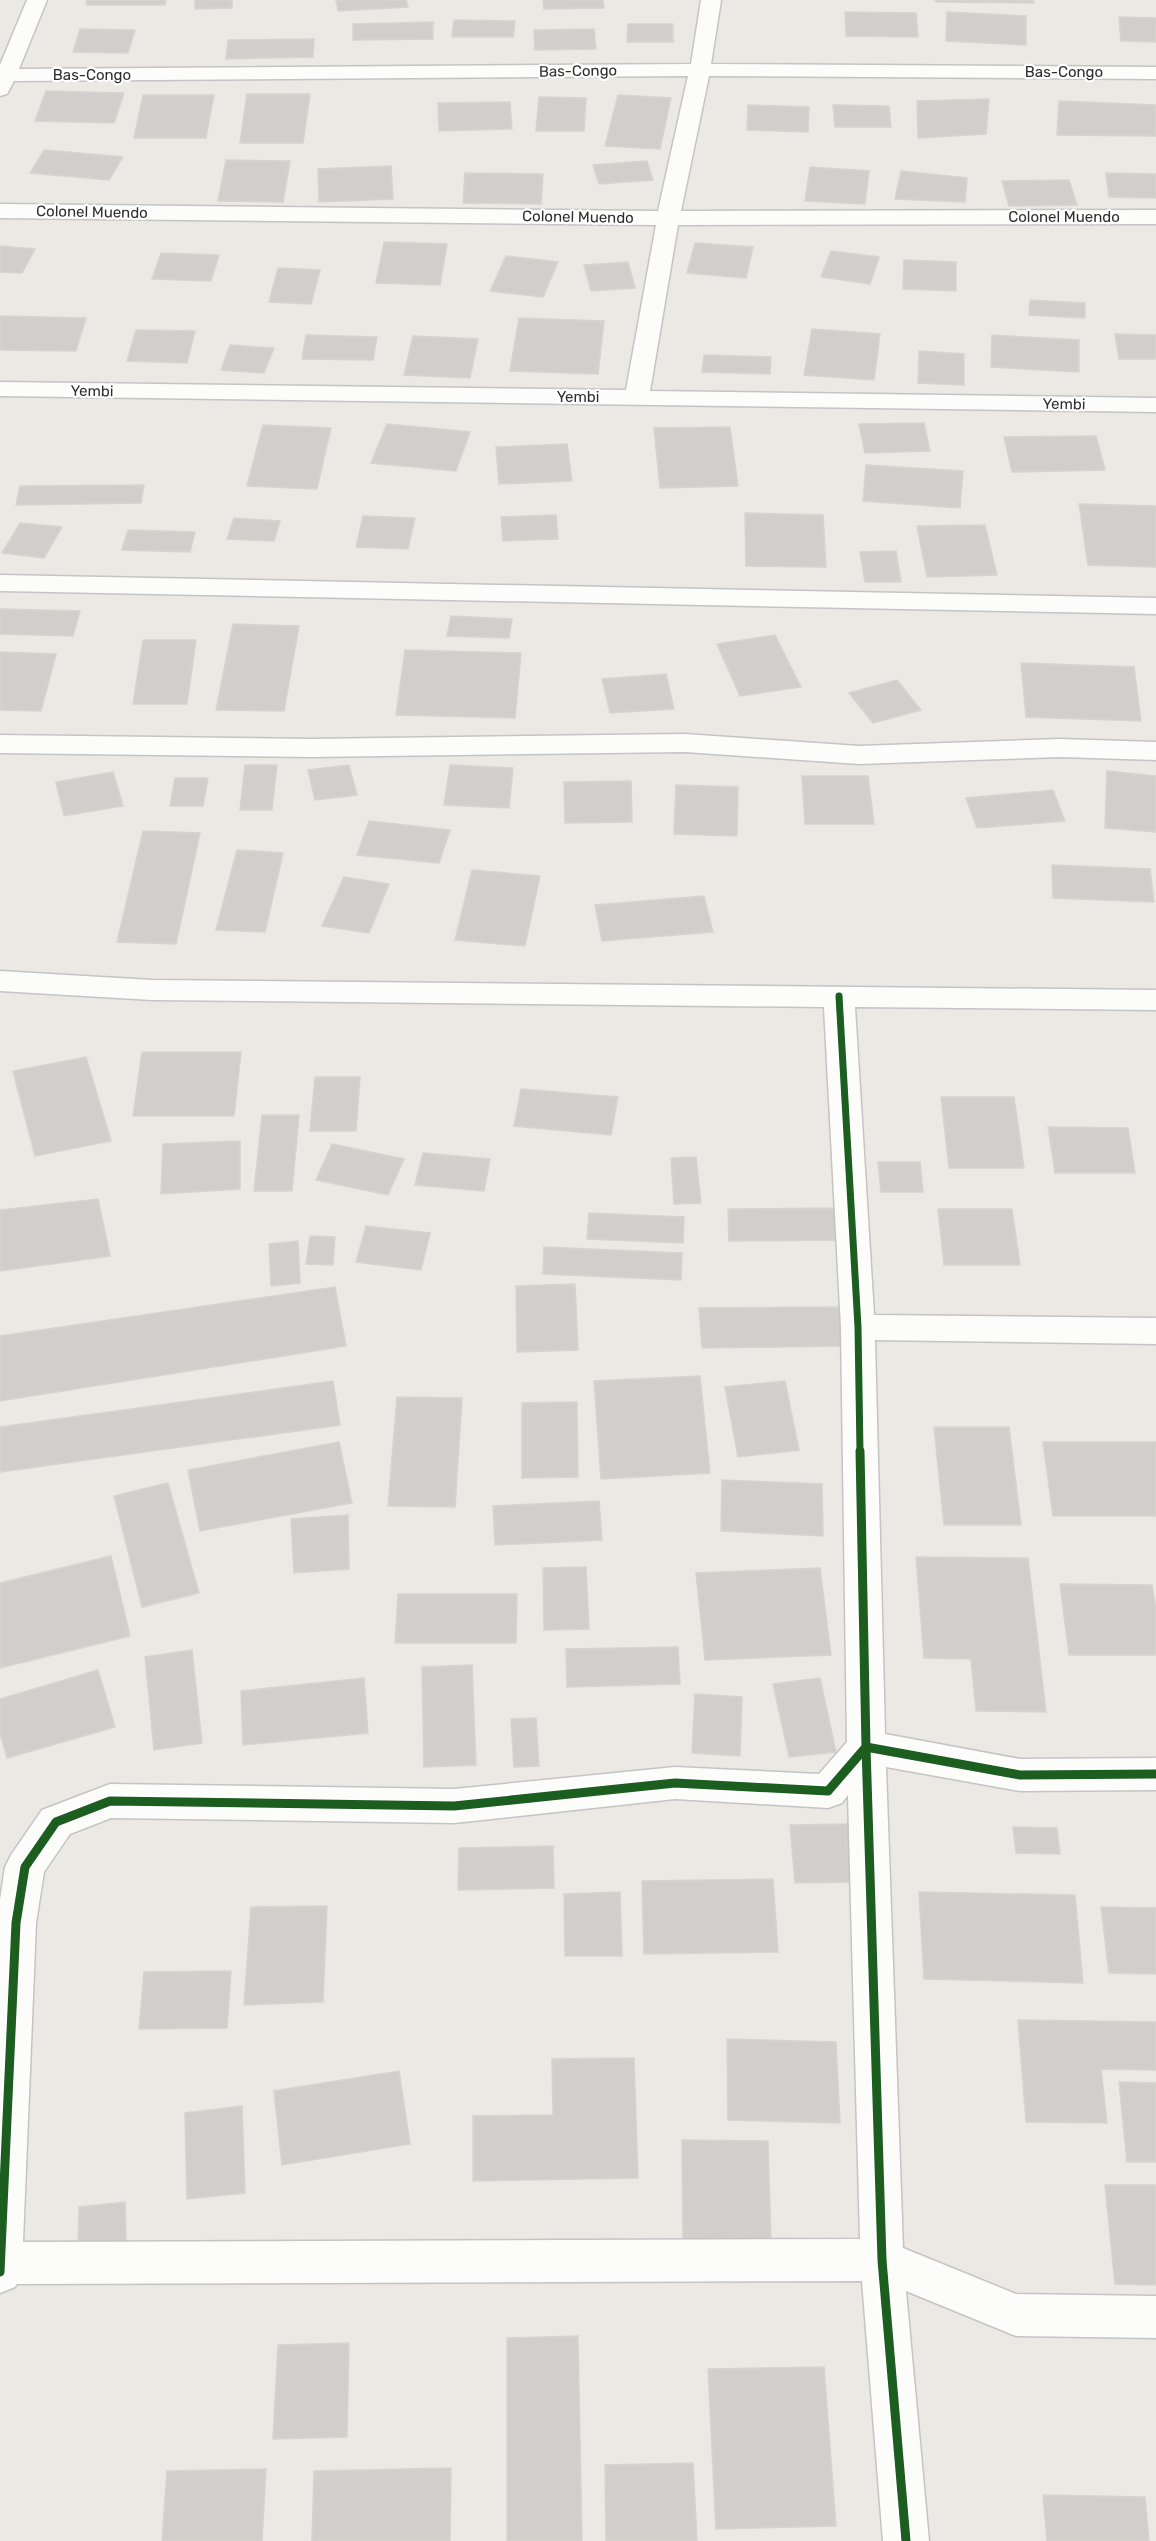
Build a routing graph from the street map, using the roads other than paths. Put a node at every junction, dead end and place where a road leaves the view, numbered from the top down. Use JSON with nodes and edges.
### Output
{"nodes":[{"id":1,"x":37,"y":0,"type":"edge"},
{"id":2,"x":711,"y":0,"type":"edge"},
{"id":3,"x":700,"y":70,"type":"junction"},
{"id":4,"x":1156,"y":72,"type":"edge"},
{"id":5,"x":2,"y":80,"type":"edge"},
{"id":6,"x":0,"y":211,"type":"edge"},
{"id":7,"x":1156,"y":217,"type":"edge"},
{"id":8,"x":668,"y":218,"type":"junction"},
{"id":9,"x":0,"y":389,"type":"edge"},
{"id":10,"x":637,"y":398,"type":"junction"},
{"id":11,"x":1156,"y":405,"type":"edge"},
{"id":12,"x":0,"y":583,"type":"edge"},
{"id":13,"x":1156,"y":606,"type":"edge"},
{"id":14,"x":0,"y":744,"type":"edge"},
{"id":15,"x":1156,"y":751,"type":"edge"},
{"id":16,"x":0,"y":981,"type":"edge"},
{"id":17,"x":839,"y":996,"type":"junction"},
{"id":18,"x":1156,"y":1000,"type":"edge"},
{"id":19,"x":858,"y":1327,"type":"junction"},
{"id":20,"x":1156,"y":1331,"type":"edge"},
{"id":21,"x":866,"y":1747,"type":"junction"},
{"id":22,"x":1156,"y":1773,"type":"edge"},
{"id":23,"x":882,"y":2260,"type":"junction"},
{"id":24,"x":0,"y":2268,"type":"edge"},
{"id":25,"x":1156,"y":2317,"type":"edge"},
{"id":26,"x":906,"y":2541,"type":"edge"}],
"edges":[{"from":1,"to":5,"type":"street"},
{"from":2,"to":3,"type":"street"},
{"from":3,"to":4,"type":"street","name":"Bas-Congo"},
{"from":3,"to":5,"type":"street","name":"Bas-Congo"},
{"from":3,"to":8,"type":"street"},
{"from":6,"to":8,"type":"street","name":"Colonel Muendo"},
{"from":7,"to":8,"type":"street","name":"Colonel Muendo"},
{"from":8,"to":10,"type":"street"},
{"from":9,"to":10,"type":"street","name":"Yembi"},
{"from":10,"to":11,"type":"street","name":"Yembi"},
{"from":12,"to":13,"type":"street"},
{"from":14,"to":15,"type":"street"},
{"from":16,"to":17,"type":"street"},
{"from":17,"to":18,"type":"street"},
{"from":17,"to":19,"type":"street"},
{"from":19,"to":20,"type":"street"},
{"from":19,"to":21,"type":"street"},
{"from":21,"to":22,"type":"street"},
{"from":21,"to":23,"type":"street"},
{"from":21,"to":24,"type":"street"},
{"from":23,"to":24,"type":"street"},
{"from":23,"to":25,"type":"street"},
{"from":23,"to":26,"type":"street"}]}
